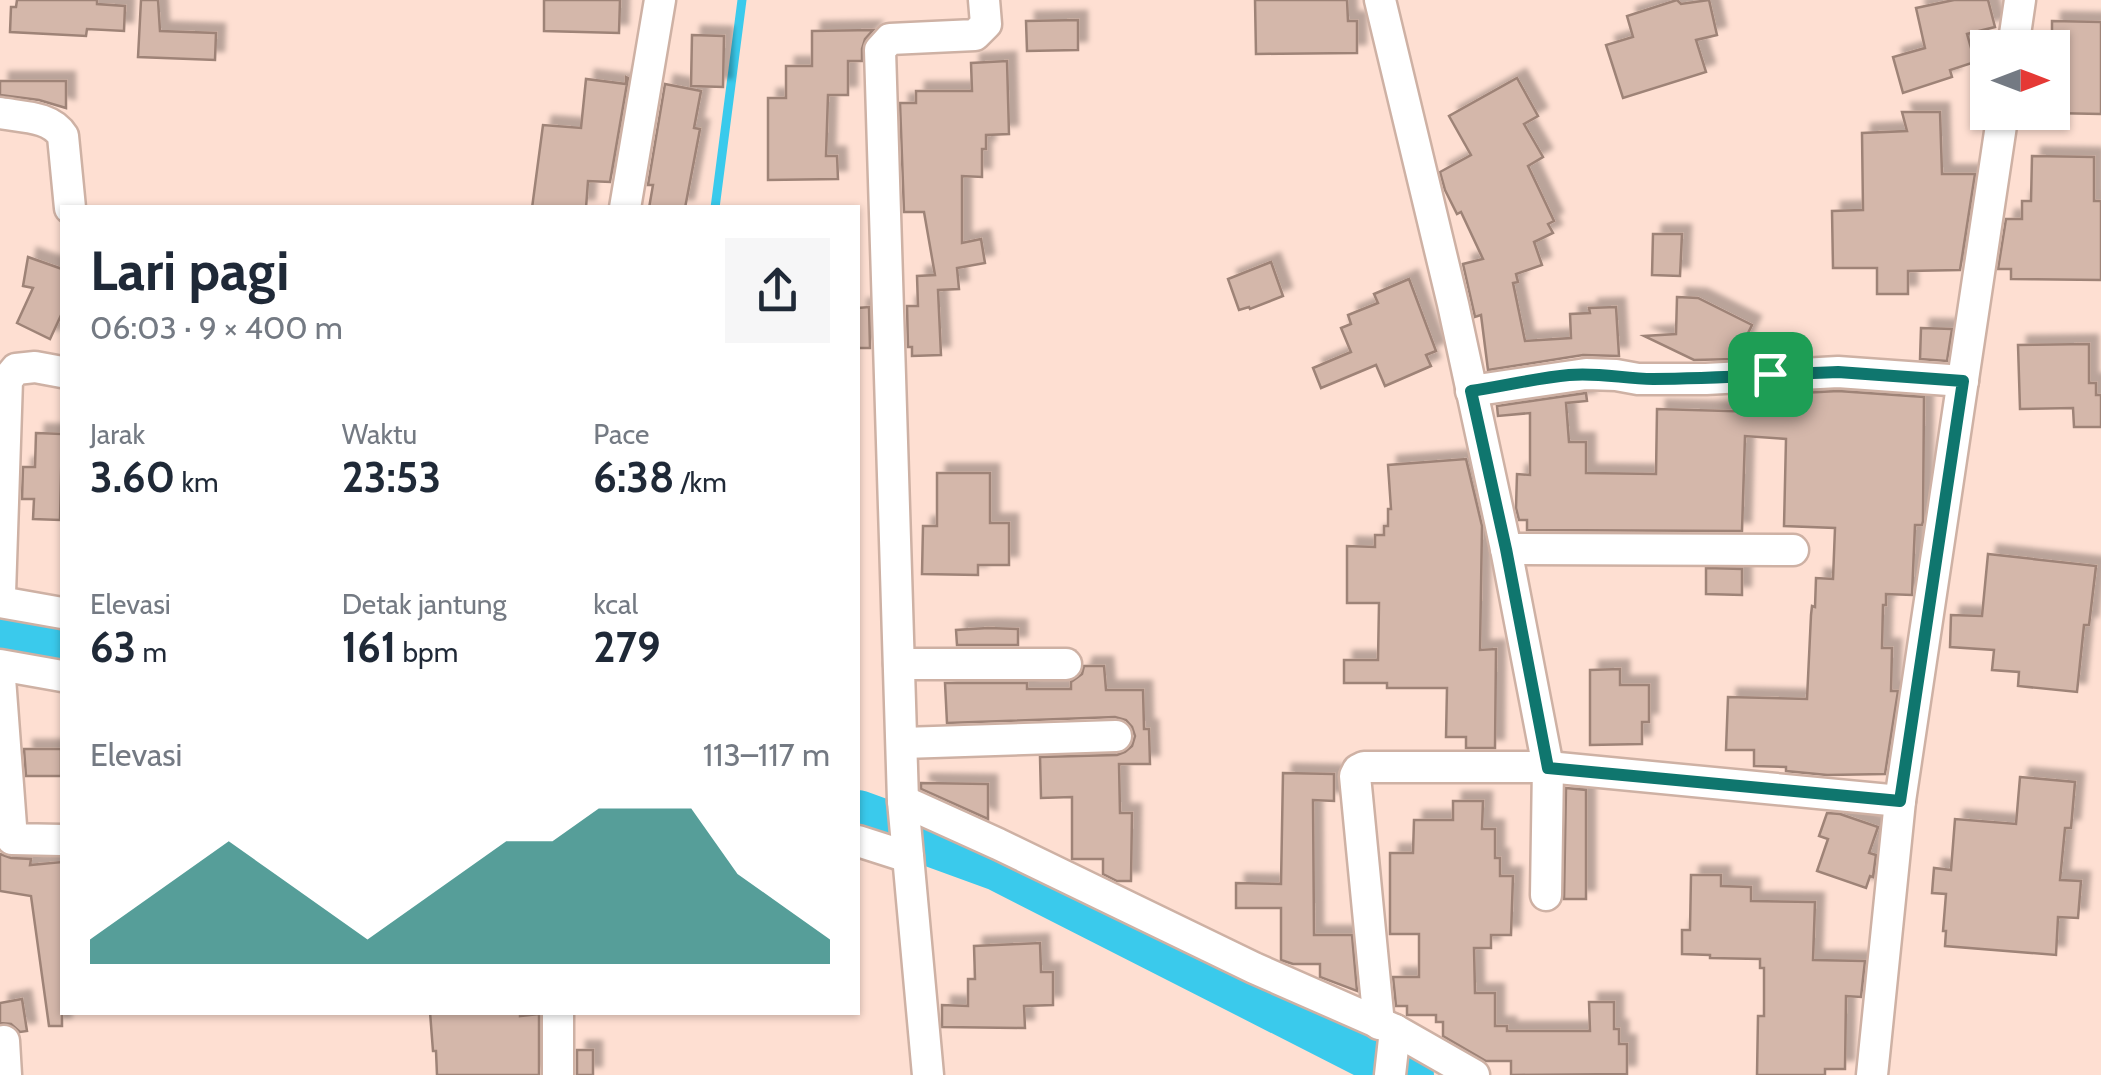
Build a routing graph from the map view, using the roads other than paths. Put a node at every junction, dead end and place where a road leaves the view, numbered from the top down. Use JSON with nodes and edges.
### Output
{"nodes":[{"id":1,"x":660,"y":0,"type":"edge"},
{"id":2,"x":984,"y":0,"type":"edge"},
{"id":3,"x":1380,"y":0,"type":"edge"},
{"id":4,"x":2020,"y":0,"type":"edge"},
{"id":5,"x":2016,"y":30,"type":"edge"},
{"id":6,"x":0,"y":113,"type":"edge"},
{"id":7,"x":2000,"y":130,"type":"edge"},
{"id":8,"x":70,"y":205,"type":"edge"},
{"id":9,"x":625,"y":205,"type":"edge"},
{"id":10,"x":60,"y":372,"type":"edge"},
{"id":11,"x":1963,"y":381,"type":"junction"},
{"id":12,"x":1471,"y":391,"type":"junction"},
{"id":13,"x":1506,"y":549,"type":"junction"},
{"id":14,"x":1793,"y":550,"type":"dead end"},
{"id":15,"x":0,"y":594,"type":"edge"},
{"id":16,"x":0,"y":602,"type":"edge"},
{"id":17,"x":60,"y":613,"type":"edge"},
{"id":18,"x":899,"y":664,"type":"junction"},
{"id":19,"x":1066,"y":664,"type":"dead end"},
{"id":20,"x":0,"y":665,"type":"edge"},
{"id":21,"x":60,"y":676,"type":"edge"},
{"id":22,"x":0,"y":678,"type":"edge"},
{"id":23,"x":1116,"y":736,"type":"dead end"},
{"id":24,"x":903,"y":744,"type":"junction"},
{"id":25,"x":1548,"y":768,"type":"junction"},
{"id":26,"x":1900,"y":801,"type":"junction"},
{"id":27,"x":903,"y":804,"type":"junction"},
{"id":28,"x":6,"y":839,"type":"edge"},
{"id":29,"x":60,"y":840,"type":"edge"},
{"id":30,"x":860,"y":841,"type":"edge"},
{"id":31,"x":907,"y":851,"type":"junction"},
{"id":32,"x":1546,"y":895,"type":"dead end"},
{"id":33,"x":558,"y":1015,"type":"edge"},
{"id":34,"x":4,"y":1041,"type":"dead end"},
{"id":35,"x":1389,"y":1046,"type":"edge"},
{"id":36,"x":6,"y":1075,"type":"edge"},
{"id":37,"x":558,"y":1075,"type":"edge"},
{"id":38,"x":928,"y":1075,"type":"edge"},
{"id":39,"x":1474,"y":1075,"type":"edge"},
{"id":40,"x":1872,"y":1075,"type":"edge"}],
"edges":[{"from":1,"to":9,"type":"street"},
{"from":2,"to":18,"type":"street"},
{"from":3,"to":12,"type":"street"},
{"from":4,"to":5,"type":"street"},
{"from":6,"to":8,"type":"street"},
{"from":7,"to":11,"type":"street"},
{"from":10,"to":15,"type":"street"},
{"from":11,"to":12,"type":"street"},
{"from":11,"to":26,"type":"street"},
{"from":12,"to":13,"type":"street"},
{"from":13,"to":14,"type":"street"},
{"from":13,"to":25,"type":"street"},
{"from":16,"to":17,"type":"street"},
{"from":18,"to":19,"type":"street"},
{"from":18,"to":24,"type":"street"},
{"from":20,"to":21,"type":"street"},
{"from":22,"to":28,"type":"street"},
{"from":23,"to":24,"type":"street"},
{"from":24,"to":27,"type":"street"},
{"from":25,"to":26,"type":"street"},
{"from":25,"to":32,"type":"street"},
{"from":25,"to":35,"type":"street"},
{"from":26,"to":40,"type":"street"},
{"from":27,"to":31,"type":"street"},
{"from":27,"to":35,"type":"street"},
{"from":28,"to":29,"type":"street"},
{"from":30,"to":31,"type":"street"},
{"from":31,"to":38,"type":"street"},
{"from":33,"to":37,"type":"street"},
{"from":34,"to":36,"type":"street"},
{"from":35,"to":39,"type":"street"}]}
